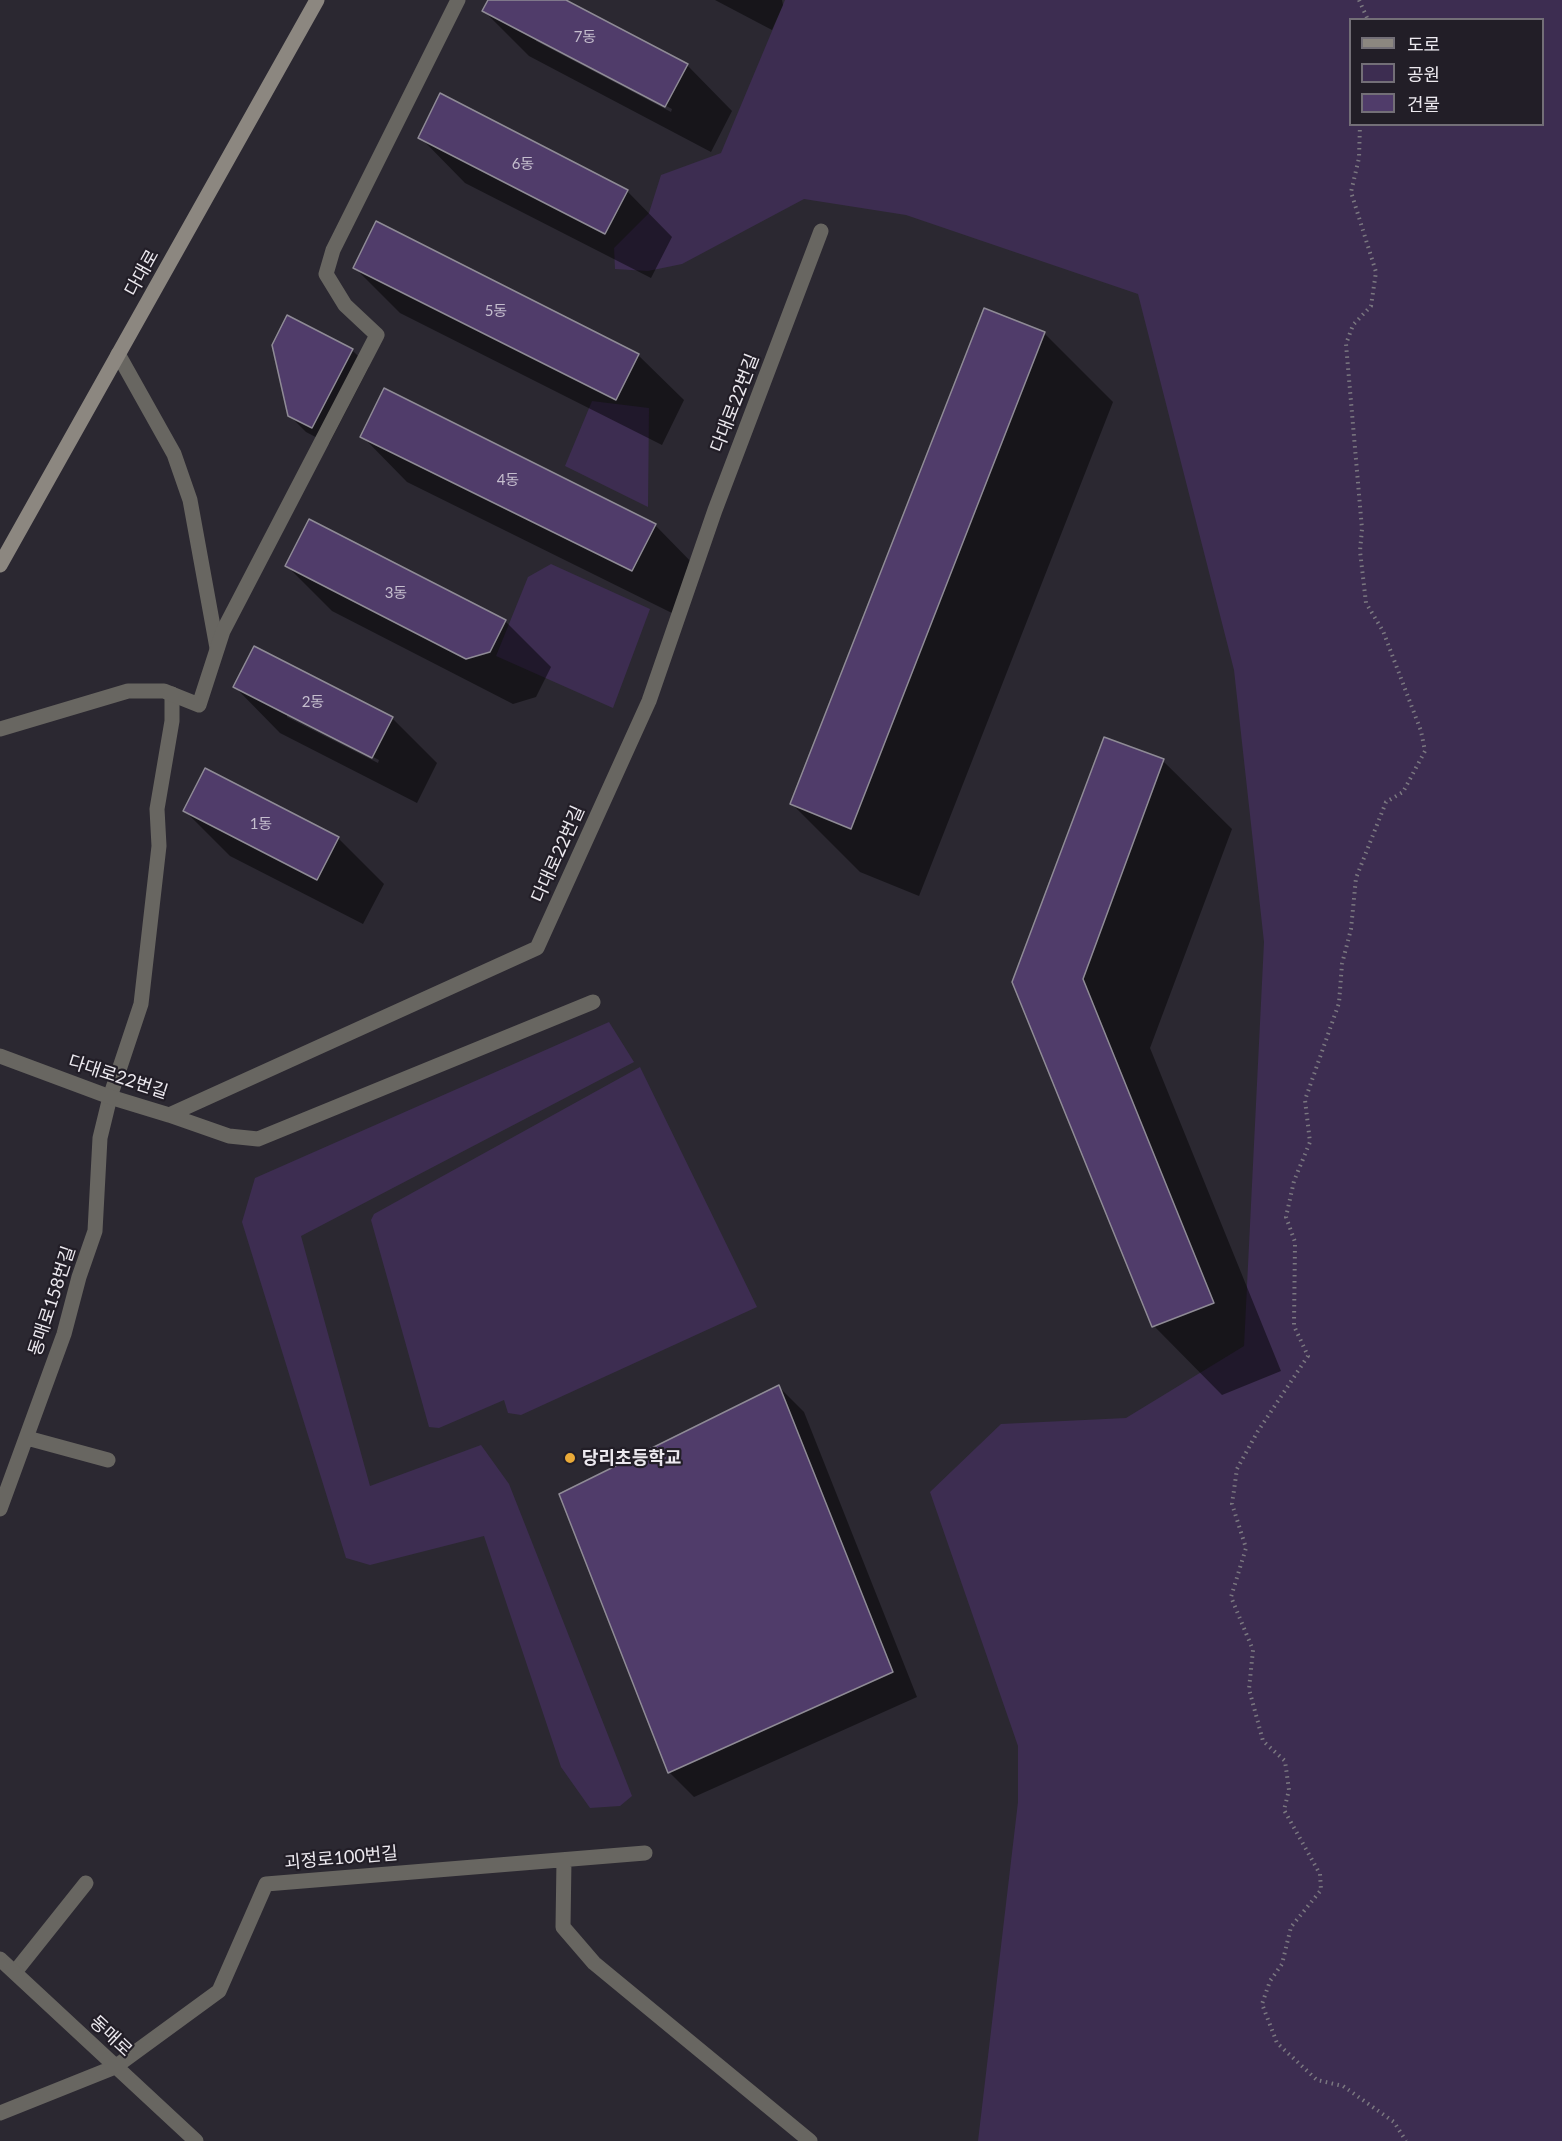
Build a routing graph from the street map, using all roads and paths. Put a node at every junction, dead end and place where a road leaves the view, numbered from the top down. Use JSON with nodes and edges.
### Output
{"nodes":[{"id":1,"x":317,"y":0,"type":"edge"},
{"id":2,"x":458,"y":0,"type":"edge"},
{"id":3,"x":1359,"y":0,"type":"edge"},
{"id":4,"x":1367,"y":18,"type":"edge"},
{"id":5,"x":1360,"y":126,"type":"edge"},
{"id":6,"x":821,"y":231,"type":"dead end"},
{"id":7,"x":118,"y":354,"type":"junction"},
{"id":8,"x":0,"y":566,"type":"edge"},
{"id":9,"x":218,"y":648,"type":"junction"},
{"id":10,"x":172,"y":694,"type":"junction"},
{"id":11,"x":0,"y":729,"type":"edge"},
{"id":12,"x":594,"y":1002,"type":"dead end"},
{"id":13,"x":0,"y":1056,"type":"edge"},
{"id":14,"x":110,"y":1097,"type":"junction"},
{"id":15,"x":169,"y":1115,"type":"junction"},
{"id":16,"x":27,"y":1438,"type":"junction"},
{"id":17,"x":108,"y":1460,"type":"dead end"},
{"id":18,"x":0,"y":1509,"type":"edge"},
{"id":19,"x":645,"y":1853,"type":"dead end"},
{"id":20,"x":564,"y":1860,"type":"junction"},
{"id":21,"x":86,"y":1883,"type":"dead end"},
{"id":22,"x":0,"y":1959,"type":"edge"},
{"id":23,"x":15,"y":1972,"type":"junction"},
{"id":24,"x":115,"y":2067,"type":"junction"},
{"id":25,"x":0,"y":2113,"type":"edge"},
{"id":26,"x":196,"y":2141,"type":"edge"},
{"id":27,"x":810,"y":2141,"type":"edge"},
{"id":28,"x":1406,"y":2141,"type":"edge"}],
"edges":[{"from":1,"to":7,"type":"main road","name":"다대로"},
{"from":2,"to":9,"type":"street"},
{"from":3,"to":4,"type":"path"},
{"from":5,"to":28,"type":"path"},
{"from":6,"to":15,"type":"street","name":"다대로22번길"},
{"from":7,"to":8,"type":"main road","name":"다대로"},
{"from":7,"to":9,"type":"street"},
{"from":9,"to":10,"type":"street"},
{"from":10,"to":11,"type":"street"},
{"from":10,"to":14,"type":"street","name":"동매로158번길"},
{"from":12,"to":15,"type":"street"},
{"from":13,"to":14,"type":"street","name":"다대로22번길"},
{"from":14,"to":15,"type":"street","name":"다대로22번길"},
{"from":14,"to":16,"type":"street","name":"동매로158번길"},
{"from":16,"to":17,"type":"street"},
{"from":16,"to":18,"type":"street","name":"동매로158번길"},
{"from":19,"to":20,"type":"street","name":"괴정로100번길"},
{"from":20,"to":24,"type":"street","name":"괴정로100번길"},
{"from":20,"to":27,"type":"street"},
{"from":21,"to":23,"type":"street"},
{"from":22,"to":23,"type":"street","name":"동매로"},
{"from":23,"to":24,"type":"street","name":"동매로"},
{"from":24,"to":25,"type":"street","name":"괴정로100번길"},
{"from":24,"to":26,"type":"street","name":"동매로"}]}
